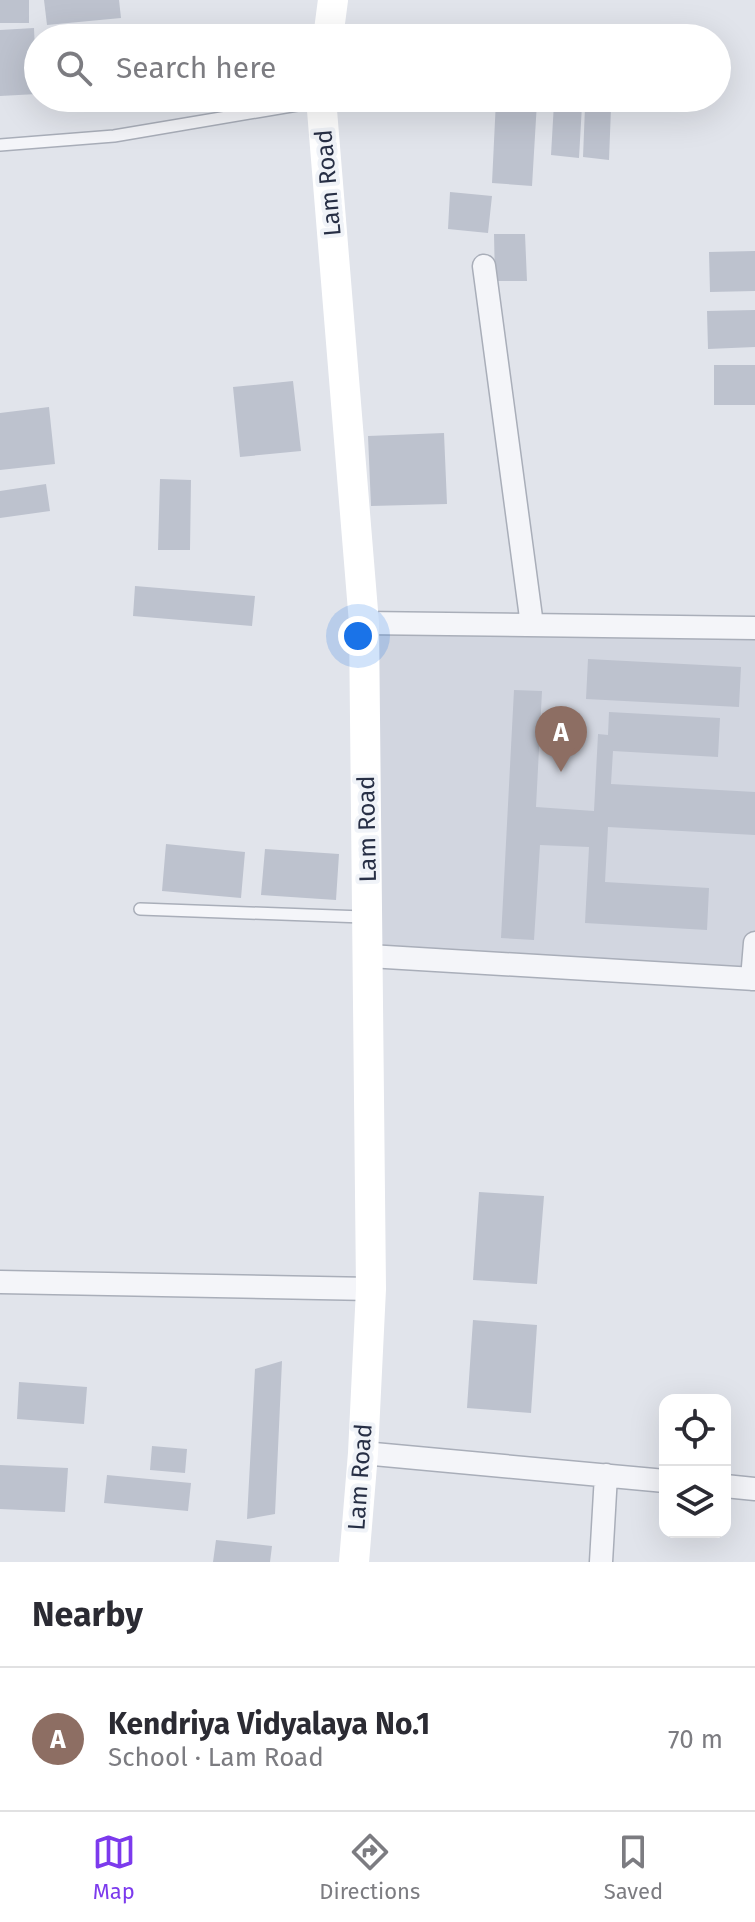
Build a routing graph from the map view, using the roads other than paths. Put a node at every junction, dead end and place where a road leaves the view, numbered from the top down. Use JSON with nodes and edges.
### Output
{"nodes":[{"id":1,"x":333,"y":0,"type":"edge"},
{"id":2,"x":330,"y":24,"type":"edge"},
{"id":3,"x":248,"y":112,"type":"edge"},
{"id":4,"x":322,"y":112,"type":"edge"},
{"id":5,"x":0,"y":145,"type":"edge"},
{"id":6,"x":484,"y":266,"type":"dead end"},
{"id":7,"x":364,"y":623,"type":"junction"},
{"id":8,"x":532,"y":625,"type":"junction"},
{"id":9,"x":755,"y":628,"type":"edge"},
{"id":10,"x":140,"y":909,"type":"dead end"},
{"id":11,"x":368,"y":917,"type":"junction"},
{"id":12,"x":755,"y":943,"type":"edge"},
{"id":13,"x":369,"y":956,"type":"junction"},
{"id":14,"x":754,"y":979,"type":"edge"},
{"id":15,"x":0,"y":1282,"type":"edge"},
{"id":16,"x":371,"y":1289,"type":"junction"},
{"id":17,"x":363,"y":1453,"type":"junction"},
{"id":18,"x":606,"y":1475,"type":"junction"},
{"id":19,"x":659,"y":1480,"type":"edge"},
{"id":20,"x":731,"y":1487,"type":"edge"},
{"id":21,"x":755,"y":1489,"type":"edge"},
{"id":22,"x":354,"y":1562,"type":"edge"},
{"id":23,"x":601,"y":1562,"type":"edge"}],
"edges":[{"from":1,"to":2,"type":"main road"},
{"from":3,"to":5,"type":"lane"},
{"from":4,"to":7,"type":"main road","name":"Lam Road"},
{"from":6,"to":8,"type":"street"},
{"from":7,"to":8,"type":"street"},
{"from":7,"to":11,"type":"main road","name":"Lam Road"},
{"from":8,"to":9,"type":"street"},
{"from":10,"to":11,"type":"lane"},
{"from":11,"to":13,"type":"main road","name":"Lam Road"},
{"from":12,"to":14,"type":"street"},
{"from":13,"to":14,"type":"street"},
{"from":13,"to":16,"type":"main road","name":"Lam Road"},
{"from":15,"to":16,"type":"street"},
{"from":16,"to":17,"type":"main road","name":"Lam Road"},
{"from":17,"to":18,"type":"street"},
{"from":17,"to":22,"type":"main road","name":"Lam Road"},
{"from":18,"to":19,"type":"street"},
{"from":18,"to":23,"type":"street"},
{"from":20,"to":21,"type":"street"}]}
